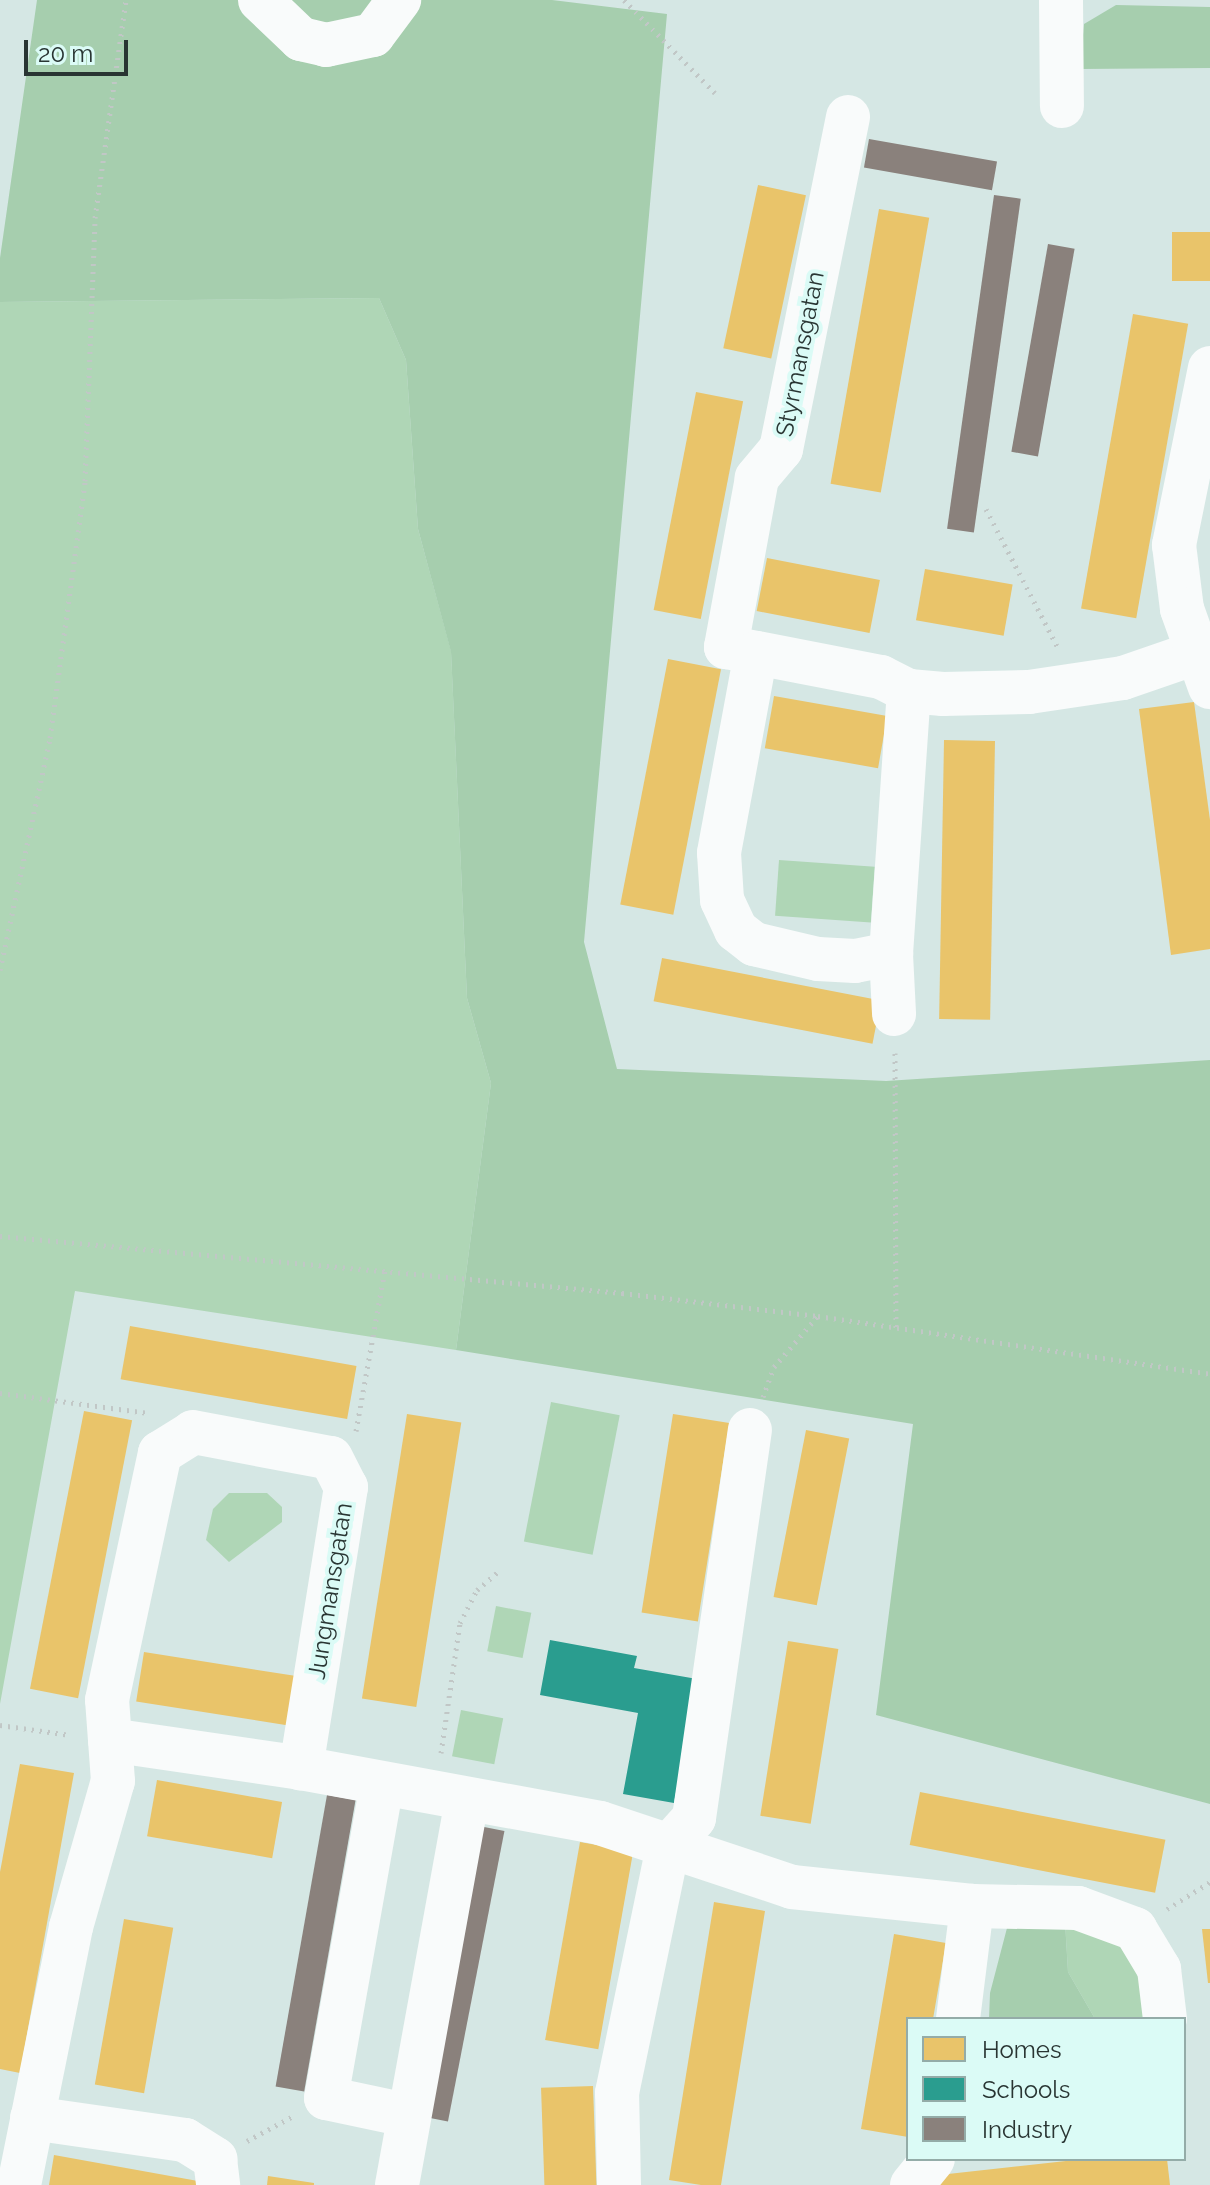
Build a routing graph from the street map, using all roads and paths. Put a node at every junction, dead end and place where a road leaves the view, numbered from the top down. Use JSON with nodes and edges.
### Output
{"nodes":[{"id":1,"x":126,"y":0,"type":"edge"},
{"id":2,"x":260,"y":0,"type":"edge"},
{"id":3,"x":399,"y":0,"type":"edge"},
{"id":4,"x":624,"y":0,"type":"edge"},
{"id":5,"x":1061,"y":0,"type":"edge"},
{"id":6,"x":715,"y":93,"type":"dead end"},
{"id":7,"x":1062,"y":106,"type":"dead end"},
{"id":8,"x":848,"y":117,"type":"dead end"},
{"id":9,"x":1210,"y":368,"type":"edge"},
{"id":10,"x":986,"y":509,"type":"dead end"},
{"id":11,"x":756,"y":653,"type":"junction"},
{"id":12,"x":1206,"y":662,"type":"edge"},
{"id":13,"x":1077,"y":684,"type":"junction"},
{"id":14,"x":909,"y":691,"type":"junction"},
{"id":15,"x":891,"y":954,"type":"junction"},
{"id":16,"x":0,"y":970,"type":"edge"},
{"id":17,"x":894,"y":1014,"type":"joint"},
{"id":18,"x":0,"y":1236,"type":"edge"},
{"id":19,"x":385,"y":1270,"type":"junction"},
{"id":20,"x":818,"y":1316,"type":"junction"},
{"id":21,"x":896,"y":1328,"type":"junction"},
{"id":22,"x":1210,"y":1374,"type":"edge"},
{"id":23,"x":0,"y":1393,"type":"edge"},
{"id":24,"x":750,"y":1430,"type":"joint"},
{"id":25,"x":170,"y":1446,"type":"junction"},
{"id":26,"x":346,"y":1487,"type":"junction"},
{"id":27,"x":500,"y":1570,"type":"dead end"},
{"id":28,"x":0,"y":1725,"type":"edge"},
{"id":29,"x":110,"y":1740,"type":"junction"},
{"id":30,"x":301,"y":1768,"type":"junction"},
{"id":31,"x":382,"y":1784,"type":"junction"},
{"id":32,"x":452,"y":1796,"type":"junction"},
{"id":33,"x":668,"y":1847,"type":"junction"},
{"id":34,"x":1210,"y":1882,"type":"edge"},
{"id":35,"x":972,"y":1906,"type":"junction"},
{"id":36,"x":1135,"y":1929,"type":"junction"},
{"id":37,"x":958,"y":2017,"type":"edge"},
{"id":38,"x":1165,"y":2017,"type":"edge"},
{"id":39,"x":326,"y":2098,"type":"junction"},
{"id":40,"x":406,"y":2115,"type":"junction"},
{"id":41,"x":32,"y":2118,"type":"junction"},
{"id":42,"x":931,"y":2161,"type":"edge"},
{"id":43,"x":216,"y":2172,"type":"edge"},
{"id":44,"x":19,"y":2185,"type":"edge"},
{"id":45,"x":397,"y":2185,"type":"edge"},
{"id":46,"x":619,"y":2185,"type":"edge"},
{"id":47,"x":912,"y":2185,"type":"edge"}],
"edges":[{"from":1,"to":16,"type":"path"},
{"from":2,"to":3,"type":"street"},
{"from":4,"to":6,"type":"path"},
{"from":5,"to":7,"type":"street"},
{"from":8,"to":11,"type":"street","name":"Styrmansgatan"},
{"from":9,"to":12,"type":"street","name":"Styrmansgatan"},
{"from":10,"to":13,"type":"path"},
{"from":11,"to":14,"type":"street","name":"Styrmansgatan"},
{"from":11,"to":15,"type":"street"},
{"from":12,"to":13,"type":"street","name":"Styrmansgatan"},
{"from":13,"to":14,"type":"street","name":"Styrmansgatan"},
{"from":14,"to":15,"type":"street"},
{"from":15,"to":17,"type":"street"},
{"from":17,"to":21,"type":"path"},
{"from":18,"to":19,"type":"path"},
{"from":19,"to":20,"type":"path"},
{"from":19,"to":26,"type":"path"},
{"from":20,"to":21,"type":"path"},
{"from":20,"to":24,"type":"path"},
{"from":21,"to":22,"type":"path"},
{"from":23,"to":25,"type":"path"},
{"from":24,"to":33,"type":"street"},
{"from":25,"to":26,"type":"street","name":"Jungmansgatan"},
{"from":25,"to":29,"type":"street"},
{"from":26,"to":30,"type":"street","name":"Jungmansgatan"},
{"from":27,"to":32,"type":"path"},
{"from":28,"to":29,"type":"path"},
{"from":29,"to":30,"type":"street"},
{"from":29,"to":41,"type":"street"},
{"from":30,"to":31,"type":"street"},
{"from":31,"to":32,"type":"street"},
{"from":31,"to":39,"type":"street"},
{"from":32,"to":33,"type":"street"},
{"from":32,"to":40,"type":"street"},
{"from":33,"to":35,"type":"street"},
{"from":33,"to":46,"type":"street"},
{"from":34,"to":36,"type":"path"},
{"from":35,"to":36,"type":"street"},
{"from":35,"to":37,"type":"street"},
{"from":36,"to":38,"type":"street"},
{"from":39,"to":40,"type":"street"},
{"from":39,"to":43,"type":"path"},
{"from":40,"to":45,"type":"street"},
{"from":41,"to":43,"type":"street"},
{"from":41,"to":44,"type":"street"},
{"from":42,"to":47,"type":"street"}]}
